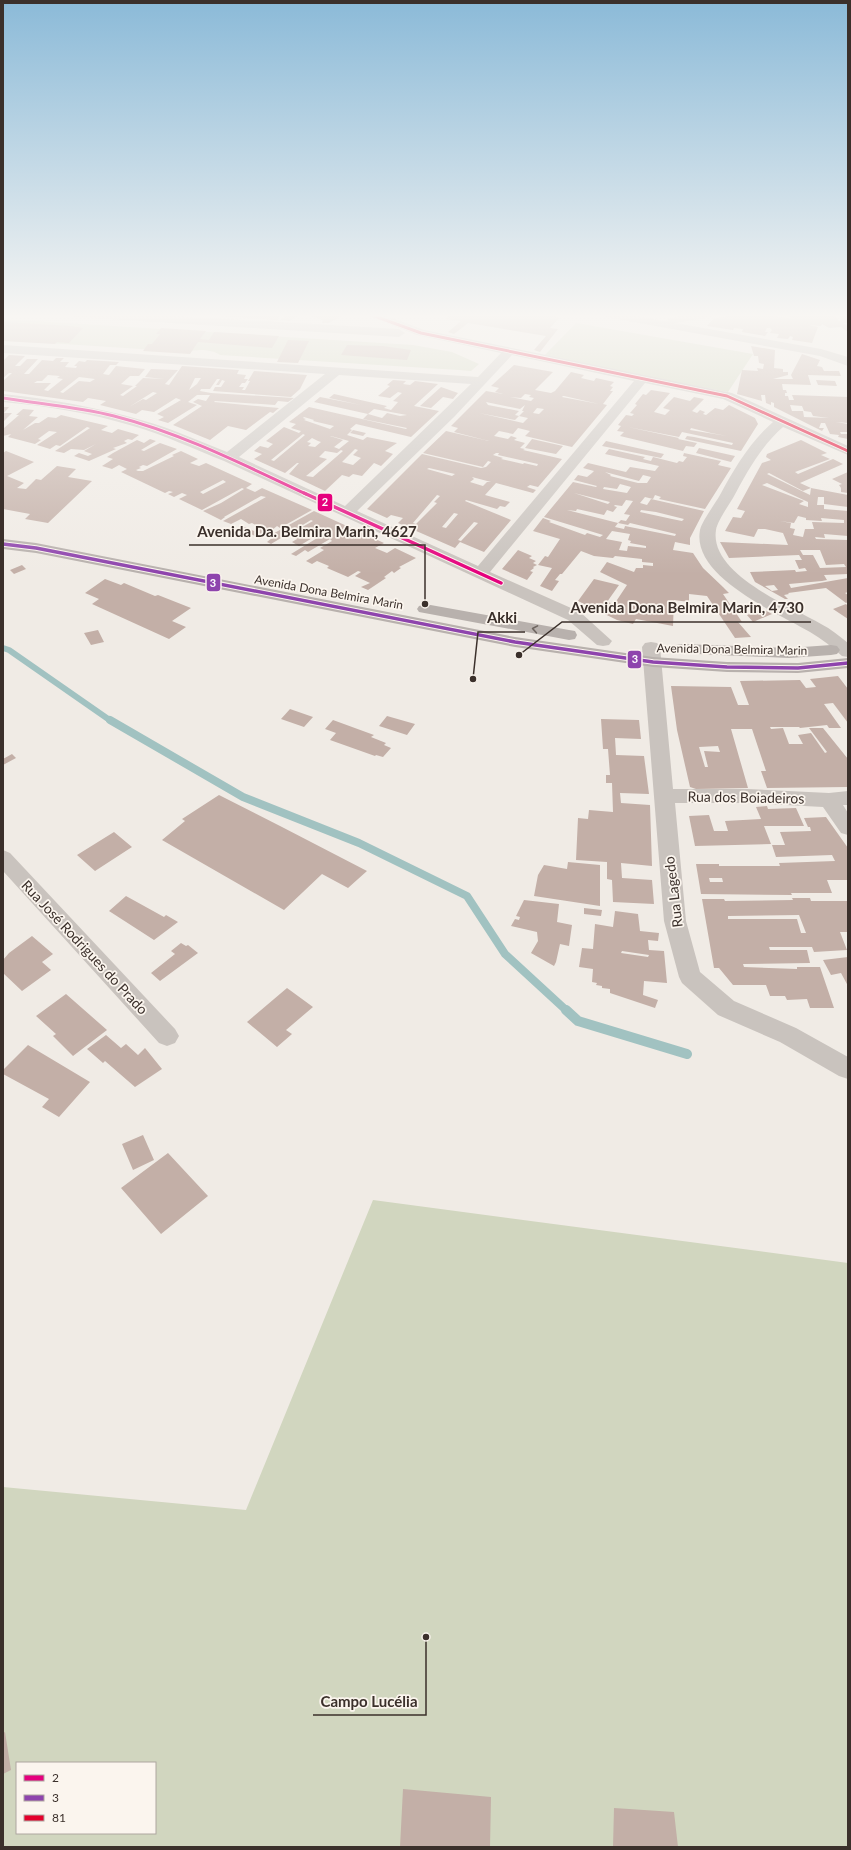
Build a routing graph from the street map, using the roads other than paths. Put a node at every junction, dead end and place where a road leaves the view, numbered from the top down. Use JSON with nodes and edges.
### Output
{"nodes":[{"id":1,"x":20,"y":400,"type":"edge"},
{"id":2,"x":301,"y":400,"type":"edge"},
{"id":3,"x":462,"y":400,"type":"edge"},
{"id":4,"x":624,"y":400,"type":"edge"},
{"id":5,"x":737,"y":400,"type":"edge"},
{"id":6,"x":782,"y":421,"type":"junction"},
{"id":7,"x":848,"y":451,"type":"edge"},
{"id":8,"x":229,"y":458,"type":"junction"},
{"id":9,"x":347,"y":512,"type":"junction"},
{"id":10,"x":3,"y":532,"type":"edge"},
{"id":11,"x":3,"y":544,"type":"edge"},
{"id":12,"x":481,"y":574,"type":"junction"},
{"id":13,"x":589,"y":639,"type":"junction"},
{"id":14,"x":847,"y":653,"type":"edge"},
{"id":15,"x":652,"y":654,"type":"junction"},
{"id":16,"x":664,"y":796,"type":"junction"},
{"id":17,"x":838,"y":799,"type":"edge"},
{"id":18,"x":848,"y":828,"type":"edge"},
{"id":19,"x":7,"y":869,"type":"edge"},
{"id":20,"x":167,"y":1036,"type":"dead end"},
{"id":21,"x":848,"y":1069,"type":"edge"}],
"edges":[{"from":1,"to":8,"type":"street"},
{"from":2,"to":8,"type":"street"},
{"from":3,"to":9,"type":"street"},
{"from":4,"to":12,"type":"street"},
{"from":5,"to":6,"type":"street"},
{"from":6,"to":7,"type":"street"},
{"from":6,"to":14,"type":"street"},
{"from":8,"to":9,"type":"street"},
{"from":9,"to":12,"type":"street"},
{"from":13,"to":10,"type":"main road","name":"Avenida Dona Belmira Marin","one_way":true},
{"from":11,"to":13,"type":"main road","name":"Avenida Dona Belmira Marin"},
{"from":12,"to":13,"type":"street"},
{"from":13,"to":15,"type":"main road","name":"Avenida Dona Belmira Marin"},
{"from":13,"to":15,"type":"main road","name":"Avenida Dona Belmira Marin"},
{"from":14,"to":15,"type":"main road","name":"Avenida Dona Belmira Marin"},
{"from":15,"to":16,"type":"street","name":"Rua Lagedo"},
{"from":16,"to":17,"type":"street","name":"Rua dos Boiadeiros"},
{"from":16,"to":21,"type":"street","name":"Rua Lagedo"},
{"from":17,"to":18,"type":"street","name":"Rua dos Boiadeiros"},
{"from":19,"to":20,"type":"street","name":"Rua José Rodrigues do Prado"}]}
